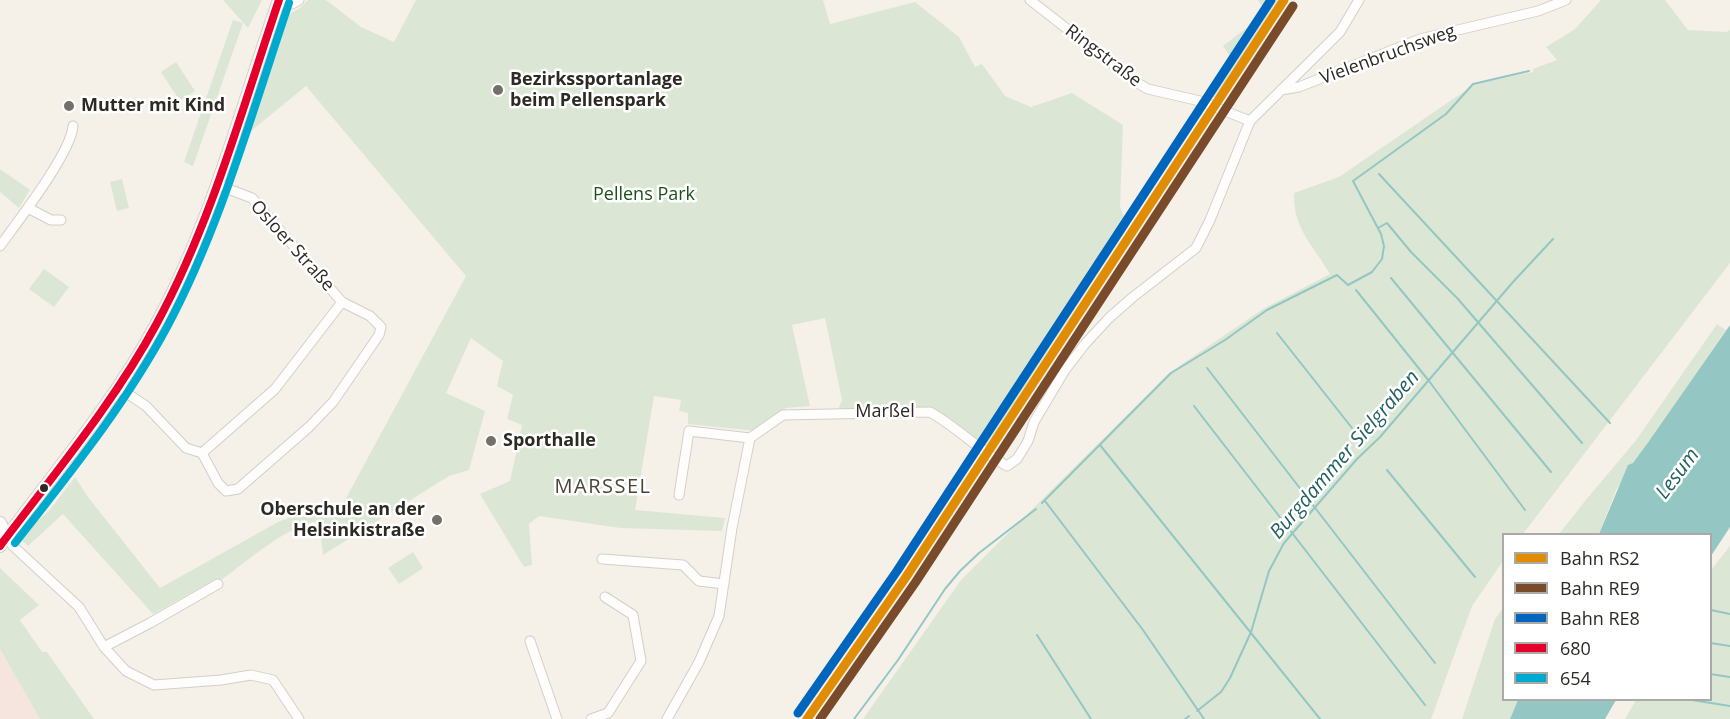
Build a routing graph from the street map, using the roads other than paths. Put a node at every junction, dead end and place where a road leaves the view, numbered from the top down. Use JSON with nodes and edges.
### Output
{"nodes":[{"id":1,"x":299,"y":0,"type":"edge"},
{"id":2,"x":1030,"y":0,"type":"edge"},
{"id":3,"x":1359,"y":0,"type":"edge"},
{"id":4,"x":1566,"y":0,"type":"edge"},
{"id":5,"x":279,"y":1,"type":"edge"},
{"id":6,"x":1280,"y":90,"type":"junction"},
{"id":7,"x":1250,"y":121,"type":"junction"},
{"id":8,"x":73,"y":126,"type":"dead end"},
{"id":9,"x":217,"y":184,"type":"junction"},
{"id":10,"x":28,"y":208,"type":"junction"},
{"id":11,"x":62,"y":220,"type":"dead end"},
{"id":12,"x":0,"y":246,"type":"edge"},
{"id":13,"x":342,"y":302,"type":"junction"},
{"id":14,"x":119,"y":388,"type":"junction"},
{"id":15,"x":750,"y":438,"type":"junction"},
{"id":16,"x":202,"y":453,"type":"junction"},
{"id":17,"x":679,"y":495,"type":"dead end"},
{"id":18,"x":0,"y":523,"type":"edge"},
{"id":19,"x":2,"y":538,"type":"edge"},
{"id":20,"x":602,"y":559,"type":"dead end"},
{"id":21,"x":218,"y":584,"type":"dead end"},
{"id":22,"x":724,"y":584,"type":"junction"},
{"id":23,"x":605,"y":597,"type":"dead end"},
{"id":24,"x":530,"y":641,"type":"dead end"},
{"id":25,"x":104,"y":647,"type":"junction"},
{"id":26,"x":299,"y":719,"type":"edge"},
{"id":27,"x":557,"y":719,"type":"edge"},
{"id":28,"x":591,"y":719,"type":"edge"},
{"id":29,"x":667,"y":719,"type":"edge"}],
"edges":[{"from":1,"to":5,"type":"street"},
{"from":2,"to":7,"type":"street","name":"Ringstraße"},
{"from":3,"to":6,"type":"street"},
{"from":4,"to":6,"type":"street","name":"Vielenbruchsweg"},
{"from":5,"to":9,"type":"street"},
{"from":6,"to":7,"type":"street"},
{"from":7,"to":15,"type":"street","name":"Marßel"},
{"from":8,"to":10,"type":"street"},
{"from":9,"to":13,"type":"street","name":"Osloer Straße"},
{"from":9,"to":14,"type":"street"},
{"from":10,"to":11,"type":"street"},
{"from":10,"to":12,"type":"street"},
{"from":13,"to":16,"type":"street","name":"Osloer Straße"},
{"from":13,"to":16,"type":"street"},
{"from":14,"to":16,"type":"street"},
{"from":14,"to":19,"type":"street"},
{"from":15,"to":17,"type":"street"},
{"from":15,"to":22,"type":"street"},
{"from":18,"to":19,"type":"street"},
{"from":19,"to":25,"type":"street"},
{"from":20,"to":22,"type":"street"},
{"from":21,"to":25,"type":"street"},
{"from":22,"to":29,"type":"street"},
{"from":23,"to":28,"type":"street"},
{"from":24,"to":27,"type":"street"},
{"from":25,"to":26,"type":"street"}]}
